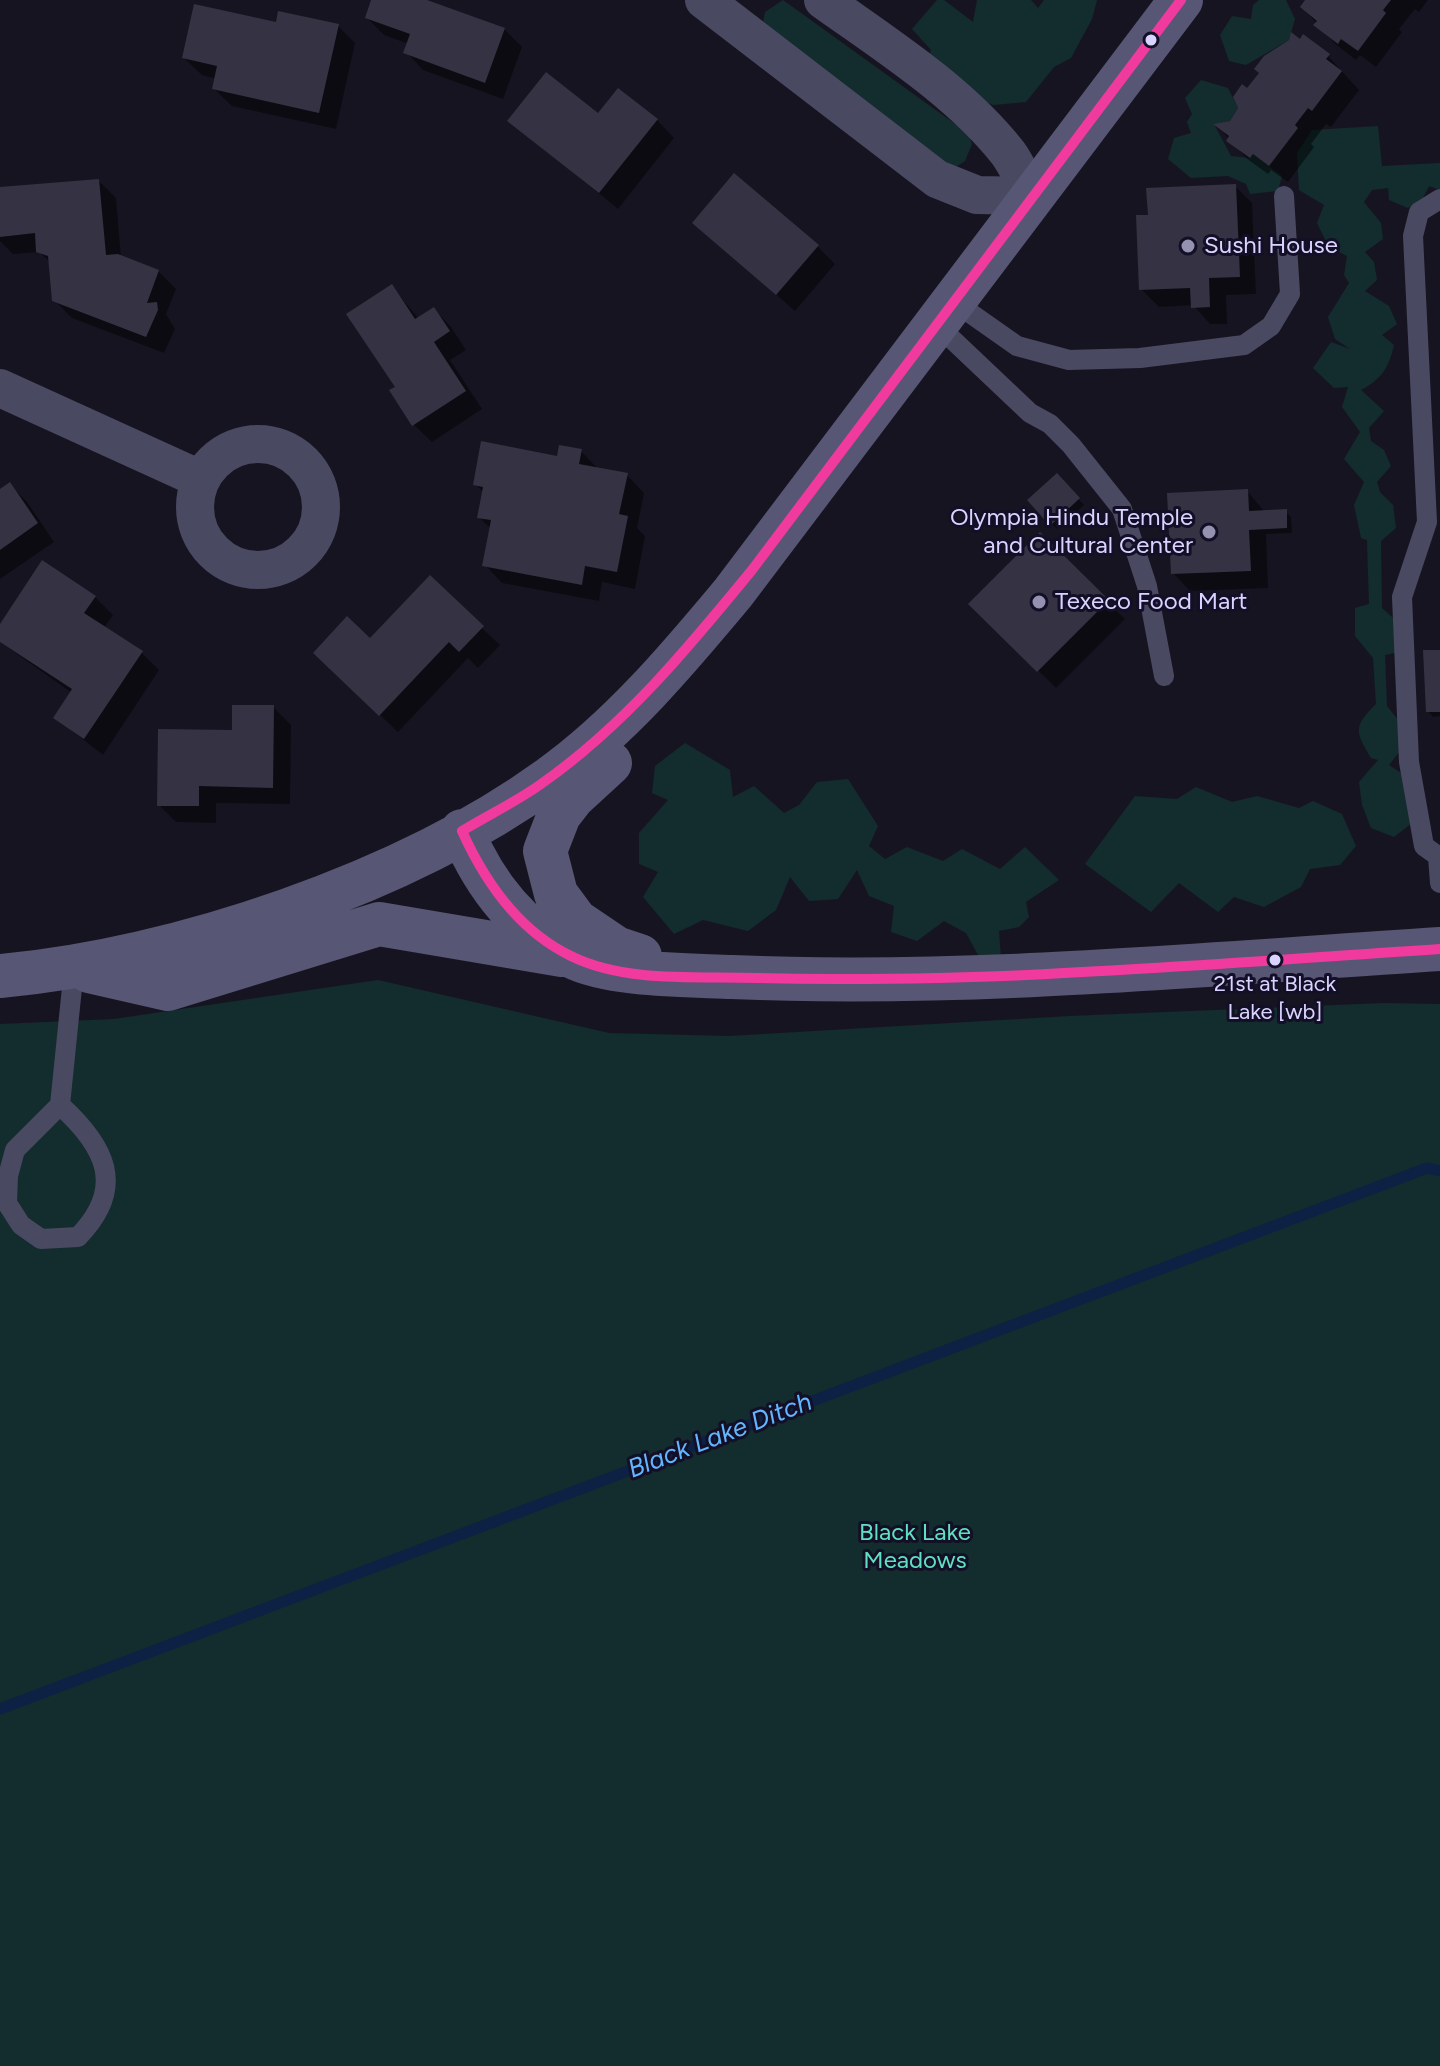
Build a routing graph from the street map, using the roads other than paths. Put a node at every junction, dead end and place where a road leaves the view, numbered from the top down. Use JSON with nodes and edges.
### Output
{"nodes":[{"id":1,"x":704,"y":0,"type":"edge"},
{"id":2,"x":823,"y":0,"type":"edge"},
{"id":3,"x":1181,"y":0,"type":"edge"},
{"id":4,"x":1032,"y":196,"type":"junction"},
{"id":5,"x":1284,"y":196,"type":"dead end"},
{"id":6,"x":1440,"y":199,"type":"edge"},
{"id":7,"x":944,"y":313,"type":"junction"},
{"id":8,"x":0,"y":388,"type":"edge"},
{"id":9,"x":200,"y":479,"type":"dead end"},
{"id":10,"x":1164,"y":676,"type":"dead end"},
{"id":11,"x":636,"y":701,"type":"junction"},
{"id":12,"x":462,"y":831,"type":"junction"},
{"id":13,"x":1439,"y":856,"type":"edge"},
{"id":14,"x":1440,"y":883,"type":"edge"},
{"id":15,"x":1440,"y":949,"type":"edge"},
{"id":16,"x":572,"y":957,"type":"junction"},
{"id":17,"x":74,"y":968,"type":"junction"},
{"id":18,"x":699,"y":975,"type":"junction"},
{"id":19,"x":0,"y":976,"type":"edge"},
{"id":20,"x":60,"y":1105,"type":"junction"}],
"edges":[{"from":1,"to":4,"type":"street"},
{"from":2,"to":4,"type":"street"},
{"from":3,"to":4,"type":"street"},
{"from":4,"to":7,"type":"street"},
{"from":5,"to":7,"type":"lane"},
{"from":6,"to":13,"type":"lane"},
{"from":7,"to":10,"type":"lane"},
{"from":7,"to":11,"type":"street"},
{"from":8,"to":9,"type":"street"},
{"from":11,"to":12,"type":"street"},
{"from":11,"to":18,"type":"street"},
{"from":12,"to":16,"type":"street"},
{"from":12,"to":17,"type":"street"},
{"from":13,"to":14,"type":"lane"},
{"from":15,"to":18,"type":"street"},
{"from":16,"to":17,"type":"street"},
{"from":16,"to":18,"type":"street"},
{"from":17,"to":19,"type":"street"},
{"from":17,"to":20,"type":"lane"},
{"from":20,"to":20,"type":"lane"}]}
